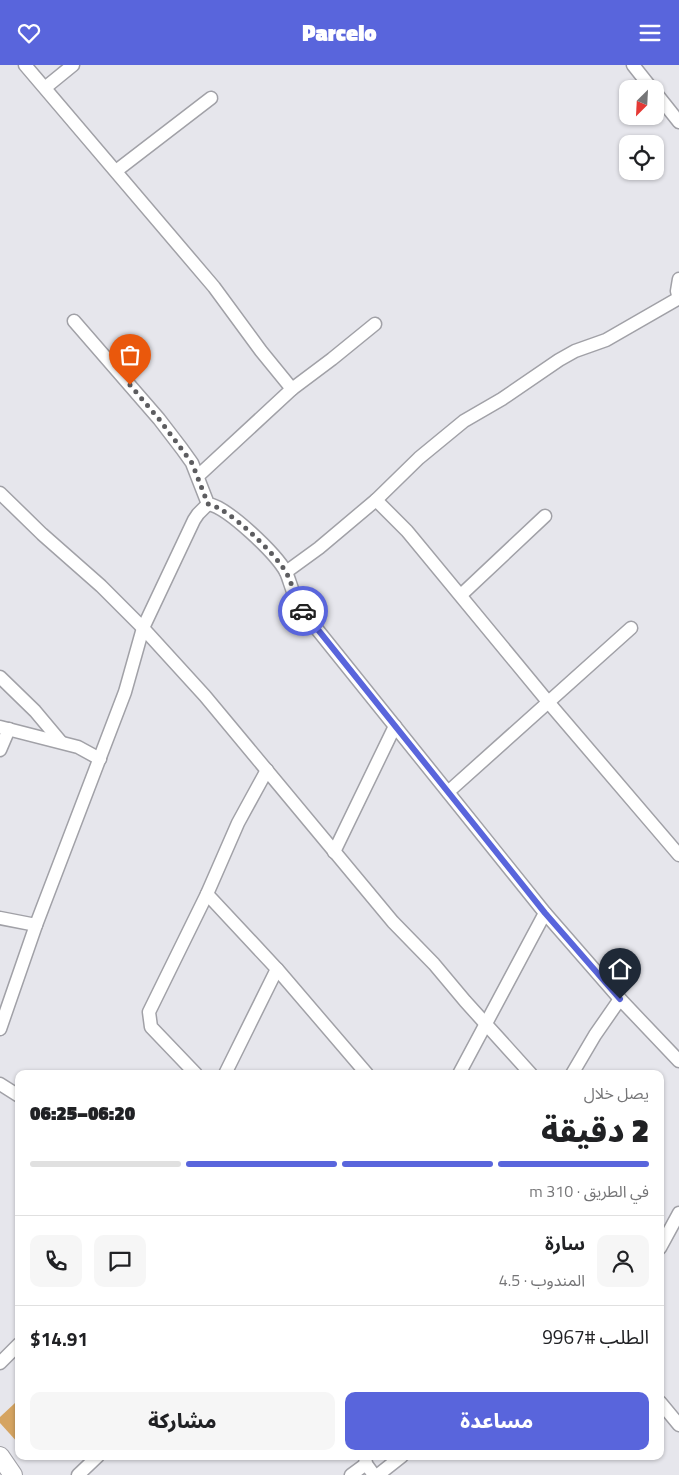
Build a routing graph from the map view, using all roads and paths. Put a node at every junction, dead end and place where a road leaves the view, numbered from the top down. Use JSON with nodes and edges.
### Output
{"nodes":[{"id":1,"x":25,"y":65,"type":"edge"},
{"id":2,"x":73,"y":65,"type":"edge"},
{"id":3,"x":633,"y":65,"type":"edge"},
{"id":4,"x":645,"y":80,"type":"edge"},
{"id":5,"x":46,"y":87,"type":"junction"},
{"id":6,"x":211,"y":98,"type":"dead end"},
{"id":7,"x":664,"y":103,"type":"edge"},
{"id":8,"x":679,"y":122,"type":"edge"},
{"id":9,"x":116,"y":171,"type":"junction"},
{"id":10,"x":679,"y":279,"type":"edge"},
{"id":11,"x":679,"y":299,"type":"edge"},
{"id":12,"x":74,"y":321,"type":"dead end"},
{"id":13,"x":375,"y":324,"type":"dead end"},
{"id":14,"x":292,"y":389,"type":"junction"},
{"id":15,"x":198,"y":476,"type":"junction"},
{"id":16,"x":0,"y":493,"type":"edge"},
{"id":17,"x":376,"y":501,"type":"junction"},
{"id":18,"x":208,"y":504,"type":"junction"},
{"id":19,"x":546,"y":516,"type":"dead end"},
{"id":20,"x":286,"y":572,"type":"junction"},
{"id":21,"x":461,"y":595,"type":"junction"},
{"id":22,"x":143,"y":628,"type":"junction"},
{"id":23,"x":631,"y":628,"type":"dead end"},
{"id":24,"x":0,"y":677,"type":"edge"},
{"id":25,"x":549,"y":703,"type":"junction"},
{"id":26,"x":395,"y":726,"type":"junction"},
{"id":27,"x":4,"y":728,"type":"edge"},
{"id":28,"x":60,"y":742,"type":"junction"},
{"id":29,"x":0,"y":750,"type":"edge"},
{"id":30,"x":100,"y":759,"type":"junction"},
{"id":31,"x":267,"y":770,"type":"junction"},
{"id":32,"x":448,"y":793,"type":"junction"},
{"id":33,"x":334,"y":851,"type":"junction"},
{"id":34,"x":679,"y":855,"type":"edge"},
{"id":35,"x":207,"y":894,"type":"junction"},
{"id":36,"x":545,"y":913,"type":"junction"},
{"id":37,"x":0,"y":918,"type":"edge"},
{"id":38,"x":36,"y":925,"type":"junction"},
{"id":39,"x":277,"y":969,"type":"junction"},
{"id":40,"x":620,"y":999,"type":"junction"},
{"id":41,"x":486,"y":1024,"type":"junction"},
{"id":42,"x":0,"y":1029,"type":"edge"},
{"id":43,"x":679,"y":1061,"type":"edge"},
{"id":44,"x":192,"y":1070,"type":"edge"},
{"id":45,"x":227,"y":1070,"type":"edge"},
{"id":46,"x":364,"y":1070,"type":"edge"},
{"id":47,"x":461,"y":1070,"type":"edge"},
{"id":48,"x":527,"y":1070,"type":"edge"},
{"id":49,"x":574,"y":1070,"type":"edge"},
{"id":50,"x":0,"y":1084,"type":"edge"},
{"id":51,"x":15,"y":1093,"type":"edge"},
{"id":52,"x":679,"y":1213,"type":"edge"},
{"id":53,"x":664,"y":1241,"type":"edge"},
{"id":54,"x":15,"y":1348,"type":"edge"},
{"id":55,"x":0,"y":1363,"type":"edge"},
{"id":56,"x":679,"y":1406,"type":"edge"},
{"id":57,"x":664,"y":1407,"type":"edge"},
{"id":58,"x":676,"y":1422,"type":"edge"},
{"id":59,"x":0,"y":1456,"type":"edge"},
{"id":60,"x":94,"y":1460,"type":"edge"},
{"id":61,"x":365,"y":1460,"type":"edge"},
{"id":62,"x":397,"y":1460,"type":"edge"},
{"id":63,"x":13,"y":1475,"type":"edge"},
{"id":64,"x":78,"y":1475,"type":"edge"},
{"id":65,"x":351,"y":1475,"type":"edge"},
{"id":66,"x":376,"y":1475,"type":"edge"}],
"edges":[{"from":1,"to":5,"type":"street"},
{"from":2,"to":5,"type":"street"},
{"from":3,"to":4,"type":"street"},
{"from":5,"to":9,"type":"street"},
{"from":6,"to":9,"type":"street"},
{"from":7,"to":8,"type":"street"},
{"from":9,"to":14,"type":"street"},
{"from":10,"to":11,"type":"street"},
{"from":11,"to":17,"type":"street"},
{"from":12,"to":15,"type":"street"},
{"from":13,"to":14,"type":"street"},
{"from":14,"to":15,"type":"street"},
{"from":15,"to":18,"type":"street"},
{"from":16,"to":22,"type":"street"},
{"from":17,"to":20,"type":"street"},
{"from":17,"to":21,"type":"street"},
{"from":18,"to":20,"type":"street"},
{"from":18,"to":22,"type":"street"},
{"from":19,"to":21,"type":"street"},
{"from":20,"to":26,"type":"street"},
{"from":21,"to":25,"type":"street"},
{"from":22,"to":30,"type":"street"},
{"from":22,"to":31,"type":"street"},
{"from":23,"to":25,"type":"street"},
{"from":24,"to":28,"type":"street"},
{"from":25,"to":32,"type":"street"},
{"from":25,"to":34,"type":"street"},
{"from":26,"to":32,"type":"street"},
{"from":26,"to":33,"type":"street"},
{"from":27,"to":28,"type":"street"},
{"from":27,"to":29,"type":"street"},
{"from":28,"to":30,"type":"street"},
{"from":30,"to":38,"type":"street"},
{"from":31,"to":33,"type":"street"},
{"from":31,"to":35,"type":"street"},
{"from":32,"to":36,"type":"street"},
{"from":33,"to":41,"type":"street"},
{"from":35,"to":39,"type":"street"},
{"from":35,"to":44,"type":"street"},
{"from":36,"to":40,"type":"street"},
{"from":36,"to":41,"type":"street"},
{"from":37,"to":38,"type":"street"},
{"from":38,"to":42,"type":"street"},
{"from":39,"to":45,"type":"street"},
{"from":39,"to":46,"type":"street"},
{"from":40,"to":43,"type":"street"},
{"from":40,"to":49,"type":"street"},
{"from":41,"to":47,"type":"street"},
{"from":41,"to":48,"type":"street"},
{"from":50,"to":51,"type":"street"},
{"from":52,"to":53,"type":"street"},
{"from":54,"to":55,"type":"street"},
{"from":56,"to":58,"type":"street"},
{"from":57,"to":58,"type":"street"},
{"from":59,"to":63,"type":"street"},
{"from":60,"to":64,"type":"street"},
{"from":61,"to":65,"type":"street"},
{"from":61,"to":66,"type":"street"},
{"from":62,"to":66,"type":"street"}]}
